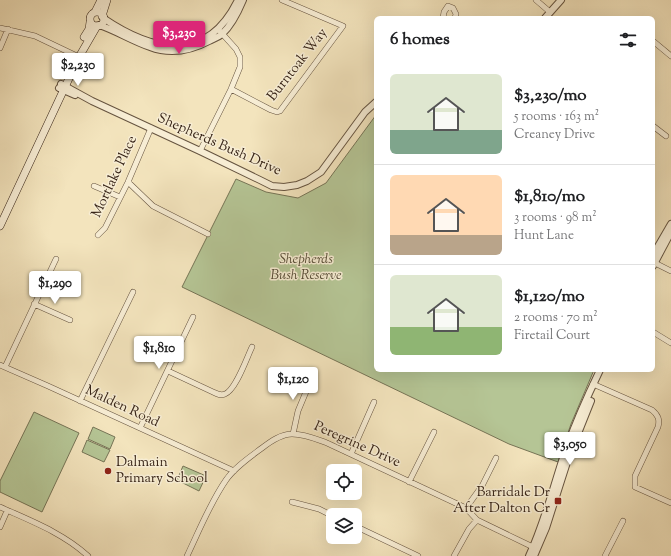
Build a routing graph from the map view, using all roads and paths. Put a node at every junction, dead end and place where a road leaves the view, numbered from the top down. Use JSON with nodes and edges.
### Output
{"nodes":[{"id":1,"x":101,"y":0,"type":"edge"},
{"id":2,"x":107,"y":0,"type":"edge"},
{"id":3,"x":238,"y":0,"type":"edge"},
{"id":4,"x":243,"y":0,"type":"edge"},
{"id":5,"x":282,"y":0,"type":"edge"},
{"id":6,"x":536,"y":0,"type":"edge"},
{"id":7,"x":561,"y":0,"type":"edge"},
{"id":8,"x":95,"y":12,"type":"junction"},
{"id":9,"x":550,"y":12,"type":"junction"},
{"id":10,"x":443,"y":16,"type":"edge"},
{"id":11,"x":456,"y":16,"type":"edge"},
{"id":12,"x":547,"y":16,"type":"edge"},
{"id":13,"x":103,"y":17,"type":"junction"},
{"id":14,"x":96,"y":24,"type":"junction"},
{"id":15,"x":0,"y":28,"type":"edge"},
{"id":16,"x":8,"y":29,"type":"junction"},
{"id":17,"x":220,"y":32,"type":"junction"},
{"id":18,"x":655,"y":43,"type":"edge"},
{"id":19,"x":0,"y":48,"type":"edge"},
{"id":20,"x":77,"y":56,"type":"junction"},
{"id":21,"x":671,"y":56,"type":"edge"},
{"id":22,"x":62,"y":87,"type":"junction"},
{"id":23,"x":231,"y":89,"type":"junction"},
{"id":24,"x":374,"y":104,"type":"edge"},
{"id":25,"x":151,"y":128,"type":"junction"},
{"id":26,"x":655,"y":128,"type":"edge"},
{"id":27,"x":666,"y":136,"type":"dead end"},
{"id":28,"x":200,"y":151,"type":"junction"},
{"id":29,"x":128,"y":182,"type":"junction"},
{"id":30,"x":94,"y":186,"type":"dead end"},
{"id":31,"x":120,"y":197,"type":"junction"},
{"id":32,"x":0,"y":216,"type":"edge"},
{"id":33,"x":671,"y":224,"type":"edge"},
{"id":34,"x":0,"y":226,"type":"edge"},
{"id":35,"x":671,"y":232,"type":"edge"},
{"id":36,"x":98,"y":234,"type":"dead end"},
{"id":37,"x":208,"y":234,"type":"dead end"},
{"id":38,"x":655,"y":252,"type":"edge"},
{"id":39,"x":56,"y":259,"type":"dead end"},
{"id":40,"x":655,"y":262,"type":"edge"},
{"id":41,"x":655,"y":264,"type":"edge"},
{"id":42,"x":671,"y":271,"type":"edge"},
{"id":43,"x":133,"y":292,"type":"dead end"},
{"id":44,"x":34,"y":304,"type":"junction"},
{"id":45,"x":193,"y":318,"type":"dead end"},
{"id":46,"x":70,"y":320,"type":"dead end"},
{"id":47,"x":655,"y":333,"type":"edge"},
{"id":48,"x":671,"y":343,"type":"edge"},
{"id":49,"x":252,"y":346,"type":"dead end"},
{"id":50,"x":2,"y":366,"type":"edge"},
{"id":51,"x":168,"y":371,"type":"junction"},
{"id":52,"x":599,"y":372,"type":"edge"},
{"id":53,"x":603,"y":372,"type":"edge"},
{"id":54,"x":313,"y":375,"type":"dead end"},
{"id":55,"x":595,"y":385,"type":"junction"},
{"id":56,"x":80,"y":401,"type":"junction"},
{"id":57,"x":374,"y":402,"type":"dead end"},
{"id":58,"x":140,"y":428,"type":"junction"},
{"id":59,"x":434,"y":432,"type":"dead end"},
{"id":60,"x":292,"y":434,"type":"junction"},
{"id":61,"x":351,"y":454,"type":"junction"},
{"id":62,"x":496,"y":458,"type":"dead end"},
{"id":63,"x":234,"y":471,"type":"junction"},
{"id":64,"x":409,"y":482,"type":"junction"},
{"id":65,"x":292,"y":502,"type":"dead end"},
{"id":66,"x":671,"y":503,"type":"edge"},
{"id":67,"x":0,"y":507,"type":"edge"},
{"id":68,"x":466,"y":508,"type":"junction"},
{"id":69,"x":7,"y":511,"type":"junction"},
{"id":70,"x":326,"y":512,"type":"edge"},
{"id":71,"x":477,"y":520,"type":"junction"},
{"id":72,"x":623,"y":521,"type":"dead end"},
{"id":73,"x":0,"y":526,"type":"edge"},
{"id":74,"x":362,"y":529,"type":"edge"},
{"id":75,"x":535,"y":548,"type":"junction"},
{"id":76,"x":88,"y":556,"type":"edge"},
{"id":77,"x":187,"y":556,"type":"edge"},
{"id":78,"x":418,"y":556,"type":"edge"},
{"id":79,"x":454,"y":556,"type":"edge"},
{"id":80,"x":529,"y":556,"type":"edge"},
{"id":81,"x":534,"y":556,"type":"edge"},
{"id":82,"x":605,"y":556,"type":"edge"}],
"edges":[{"from":1,"to":8,"type":"main road"},
{"from":2,"to":13,"type":"main road"},
{"from":3,"to":17,"type":"street"},
{"from":4,"to":17,"type":"street"},
{"from":5,"to":23,"type":"street","name":"Burntoak Way"},
{"from":6,"to":9,"type":"street"},
{"from":7,"to":9,"type":"street"},
{"from":8,"to":13,"type":"main road"},
{"from":8,"to":14,"type":"main road"},
{"from":9,"to":12,"type":"street"},
{"from":10,"to":11,"type":"street"},
{"from":13,"to":14,"type":"main road"},
{"from":13,"to":17,"type":"street"},
{"from":14,"to":17,"type":"street"},
{"from":14,"to":20,"type":"main road"},
{"from":15,"to":16,"type":"street"},
{"from":16,"to":19,"type":"street"},
{"from":16,"to":20,"type":"street"},
{"from":17,"to":23,"type":"street"},
{"from":18,"to":21,"type":"street"},
{"from":20,"to":22,"type":"main road"},
{"from":22,"to":25,"type":"street","name":"Shepherds Bush Drive"},
{"from":22,"to":32,"type":"main road"},
{"from":22,"to":34,"type":"main road"},
{"from":23,"to":28,"type":"street"},
{"from":24,"to":28,"type":"street","name":"Shepherds Bush Drive"},
{"from":25,"to":28,"type":"street","name":"Shepherds Bush Drive"},
{"from":25,"to":29,"type":"street","name":"Mortlake Place"},
{"from":26,"to":27,"type":"street"},
{"from":29,"to":31,"type":"street","name":"Mortlake Place"},
{"from":29,"to":37,"type":"street"},
{"from":30,"to":31,"type":"street"},
{"from":31,"to":36,"type":"street","name":"Mortlake Place"},
{"from":33,"to":38,"type":"street"},
{"from":35,"to":40,"type":"street"},
{"from":39,"to":44,"type":"street"},
{"from":41,"to":42,"type":"street"},
{"from":43,"to":56,"type":"street"},
{"from":44,"to":46,"type":"street"},
{"from":44,"to":50,"type":"street"},
{"from":45,"to":51,"type":"street"},
{"from":47,"to":48,"type":"street"},
{"from":49,"to":51,"type":"street"},
{"from":50,"to":56,"type":"street","name":"Malden Road"},
{"from":51,"to":58,"type":"street"},
{"from":52,"to":55,"type":"street"},
{"from":53,"to":55,"type":"street"},
{"from":54,"to":60,"type":"street"},
{"from":55,"to":66,"type":"street"},
{"from":55,"to":75,"type":"street"},
{"from":56,"to":58,"type":"street","name":"Malden Road"},
{"from":57,"to":61,"type":"street"},
{"from":58,"to":63,"type":"street","name":"Malden Road"},
{"from":59,"to":64,"type":"street"},
{"from":60,"to":61,"type":"street","name":"Peregrine Drive"},
{"from":60,"to":63,"type":"street","name":"Peregrine Drive"},
{"from":61,"to":64,"type":"street","name":"Peregrine Drive"},
{"from":62,"to":68,"type":"street"},
{"from":63,"to":77,"type":"street","name":"Peregrine Drive"},
{"from":64,"to":68,"type":"street","name":"Peregrine Drive"},
{"from":65,"to":70,"type":"street"},
{"from":67,"to":69,"type":"street"},
{"from":68,"to":71,"type":"street","name":"Peregrine Drive"},
{"from":69,"to":73,"type":"street"},
{"from":69,"to":76,"type":"street"},
{"from":71,"to":75,"type":"street","name":"Peregrine Drive"},
{"from":71,"to":79,"type":"street"},
{"from":72,"to":82,"type":"street"},
{"from":74,"to":78,"type":"street"},
{"from":75,"to":80,"type":"street"},
{"from":75,"to":81,"type":"street"}]}
